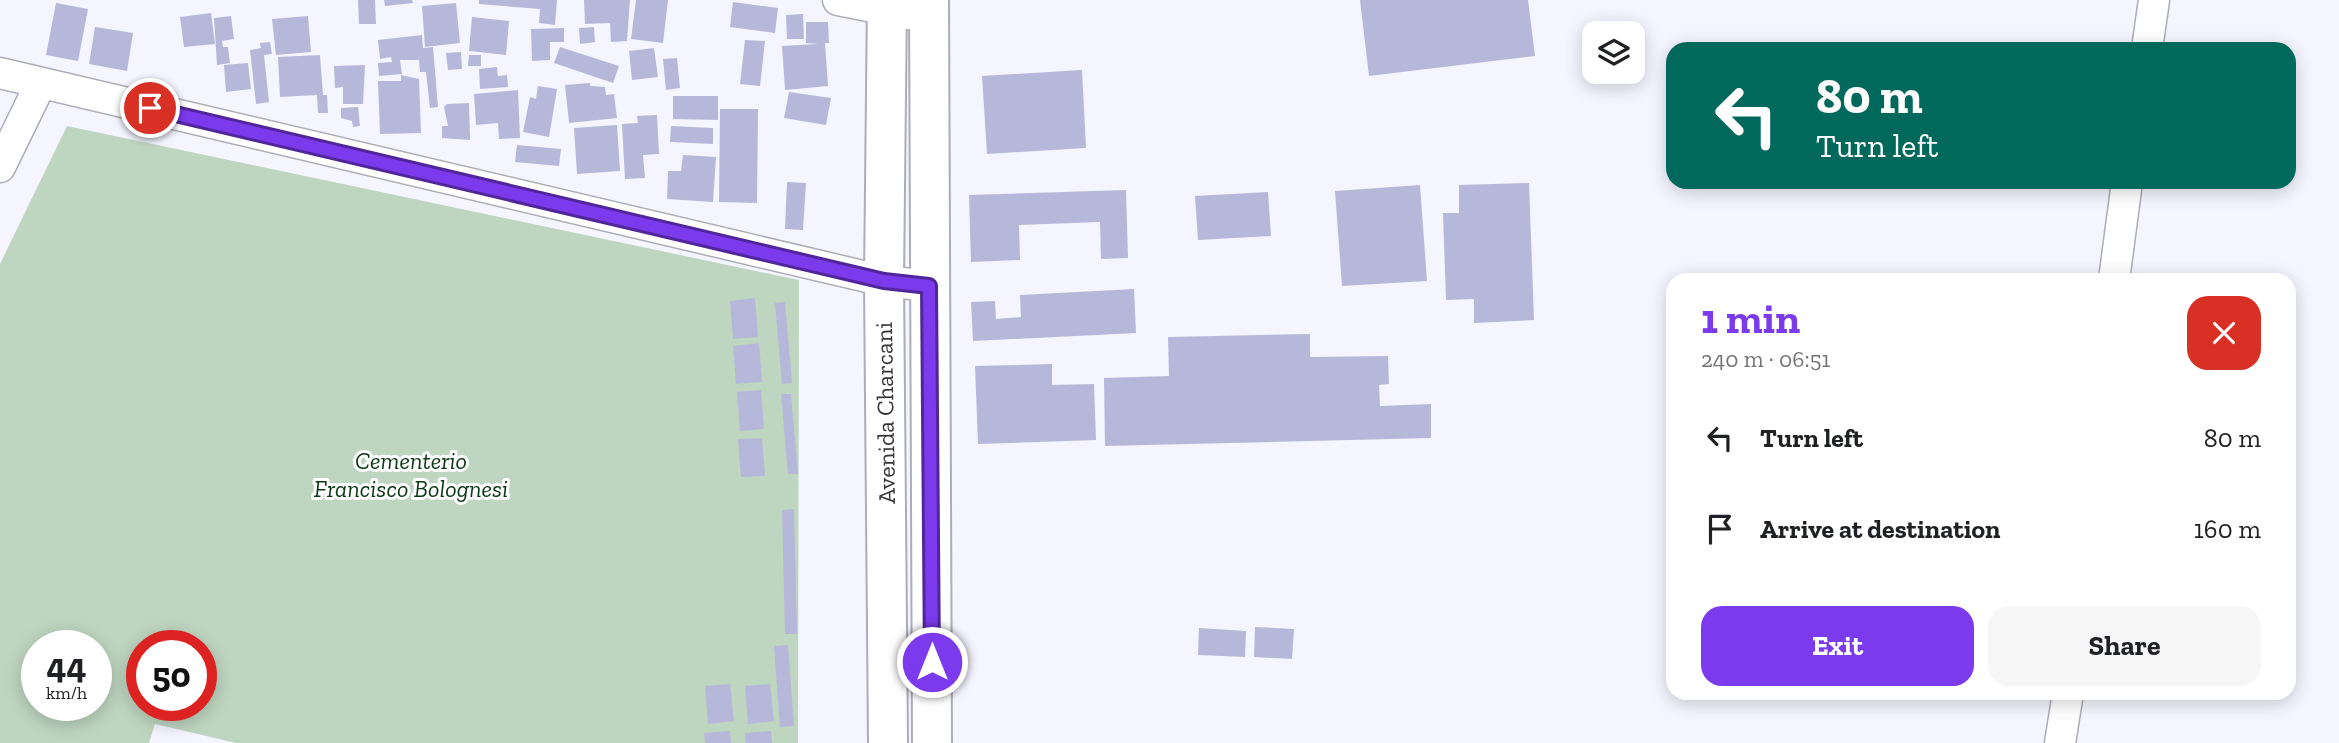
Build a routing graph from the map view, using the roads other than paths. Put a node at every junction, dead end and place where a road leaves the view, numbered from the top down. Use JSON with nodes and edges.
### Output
{"nodes":[{"id":1,"x":838,"y":0,"type":"edge"},
{"id":2,"x":2154,"y":0,"type":"edge"},
{"id":3,"x":887,"y":5,"type":"edge"},
{"id":4,"x":929,"y":9,"type":"edge"},
{"id":5,"x":2148,"y":42,"type":"edge"},
{"id":6,"x":0,"y":73,"type":"edge"},
{"id":7,"x":41,"y":83,"type":"junction"},
{"id":8,"x":0,"y":167,"type":"edge"},
{"id":9,"x":2126,"y":189,"type":"edge"},
{"id":10,"x":2115,"y":273,"type":"edge"},
{"id":11,"x":884,"y":281,"type":"junction"},
{"id":12,"x":929,"y":286,"type":"junction"},
{"id":13,"x":2067,"y":700,"type":"edge"},
{"id":14,"x":888,"y":743,"type":"edge"},
{"id":15,"x":932,"y":743,"type":"edge"},
{"id":16,"x":2060,"y":743,"type":"edge"}],
"edges":[{"from":1,"to":3,"type":"street"},
{"from":2,"to":5,"type":"street"},
{"from":3,"to":4,"type":"street"},
{"from":3,"to":11,"type":"main road","name":"Avenida Charcani"},
{"from":4,"to":12,"type":"main road","name":"Avenida Charcani"},
{"from":6,"to":7,"type":"street"},
{"from":7,"to":8,"type":"street"},
{"from":7,"to":11,"type":"street"},
{"from":9,"to":10,"type":"street"},
{"from":11,"to":12,"type":"street"},
{"from":11,"to":14,"type":"main road","name":"Avenida Charcani"},
{"from":12,"to":15,"type":"main road","name":"Avenida Charcani"},
{"from":13,"to":16,"type":"street"}]}
